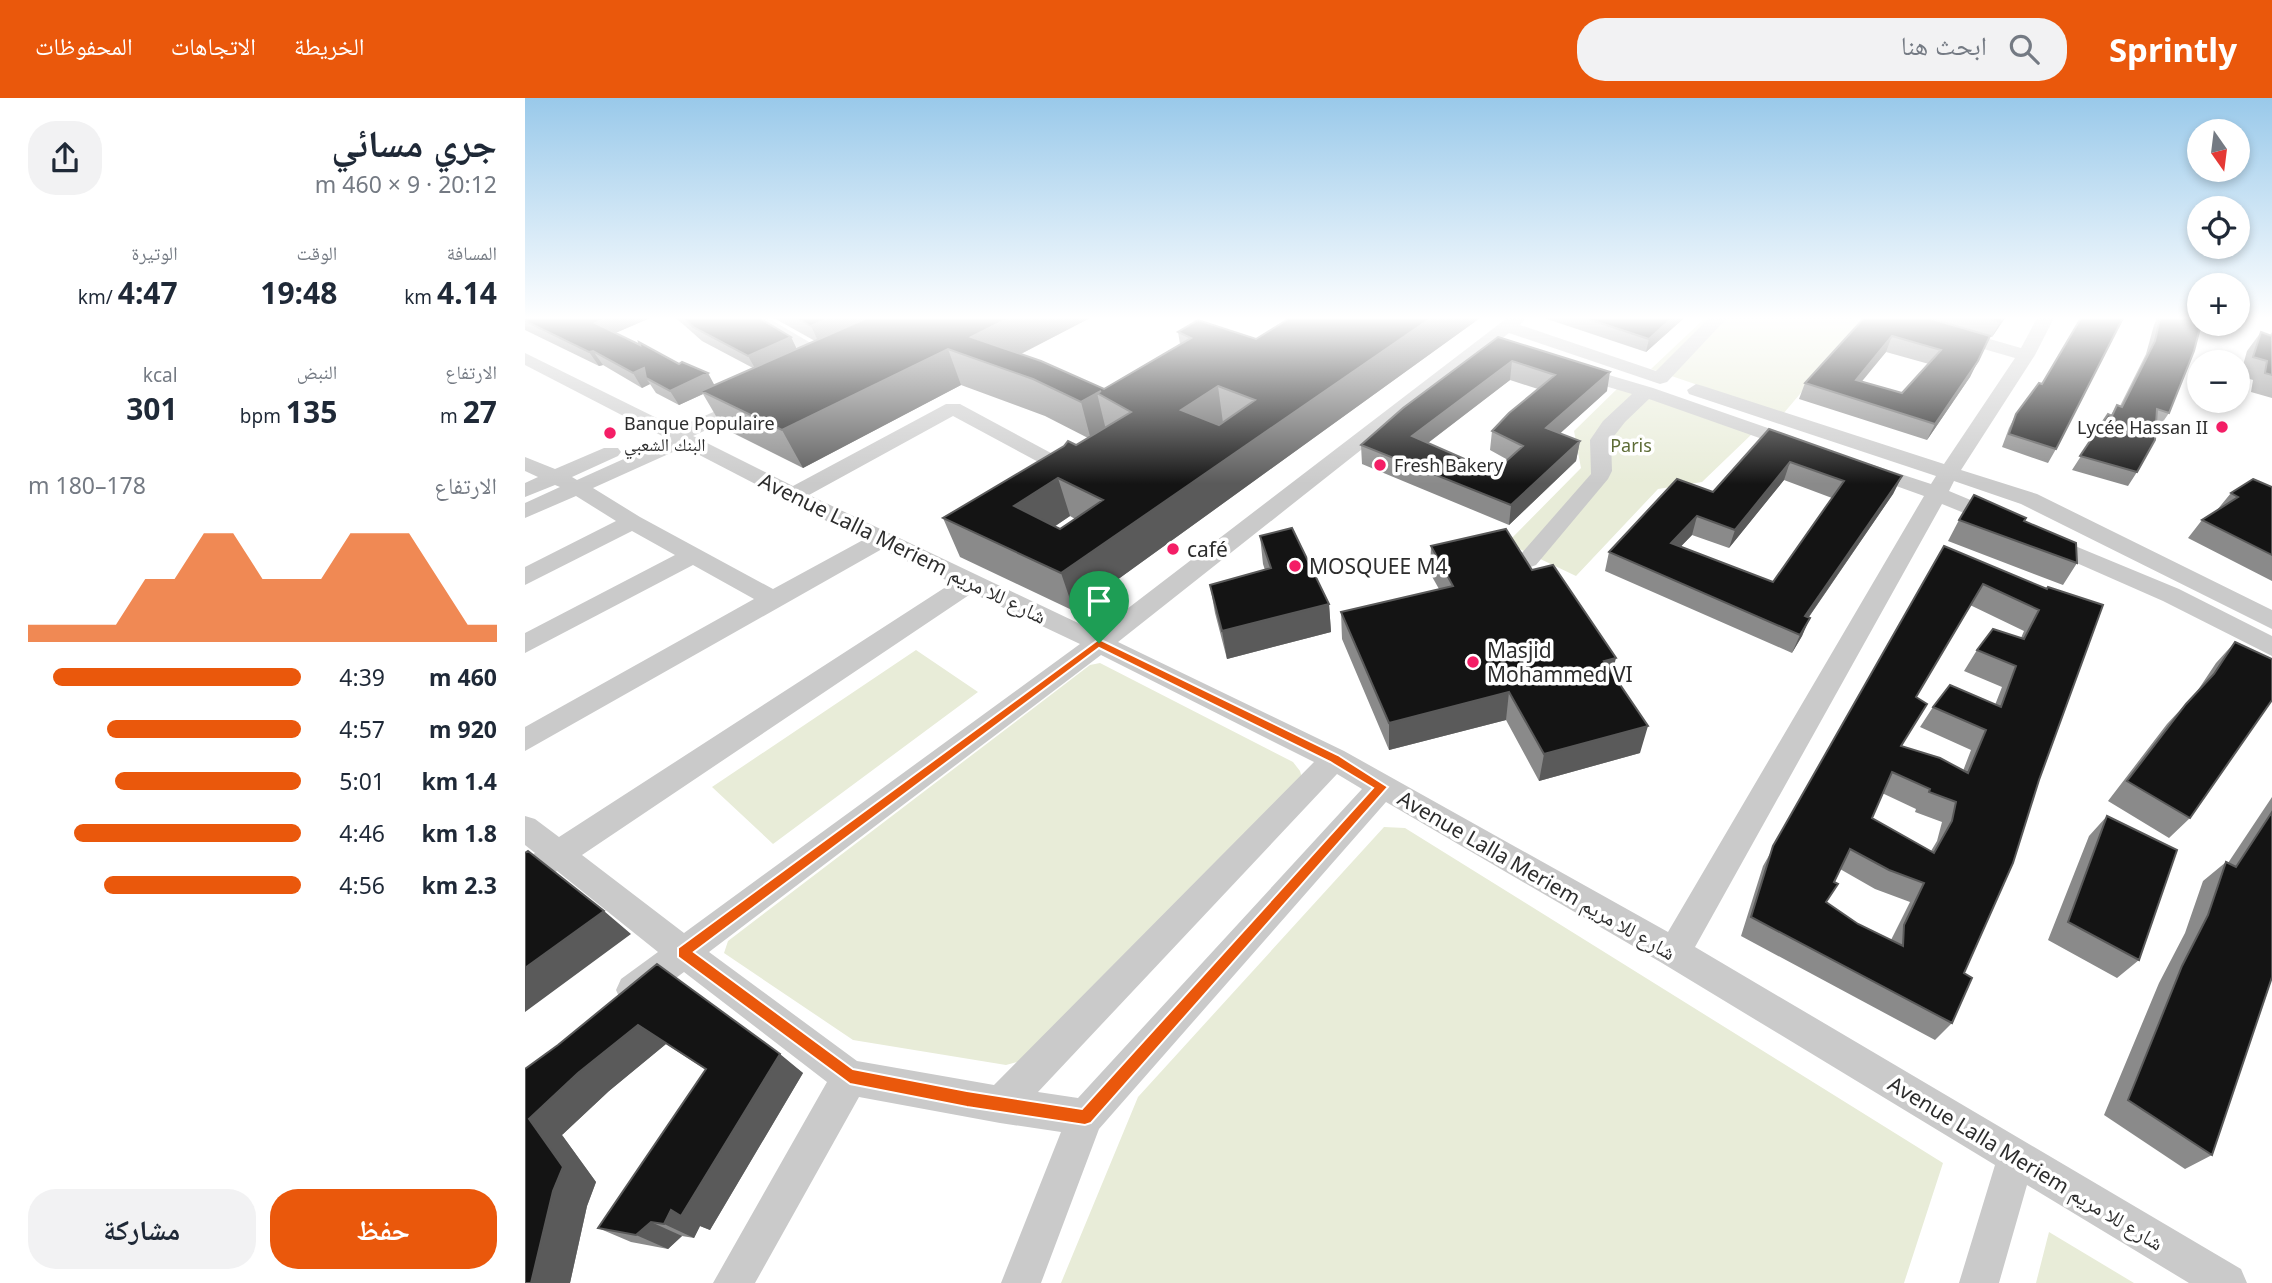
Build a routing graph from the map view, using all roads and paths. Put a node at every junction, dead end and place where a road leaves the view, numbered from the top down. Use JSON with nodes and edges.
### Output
{"nodes":[{"id":1,"x":555,"y":373,"type":"edge"},
{"id":2,"x":817,"y":373,"type":"edge"},
{"id":3,"x":1455,"y":373,"type":"edge"},
{"id":4,"x":1595,"y":373,"type":"edge"},
{"id":5,"x":1618,"y":373,"type":"edge"},
{"id":6,"x":1665,"y":373,"type":"edge"},
{"id":7,"x":2014,"y":373,"type":"edge"},
{"id":8,"x":813,"y":375,"type":"edge"},
{"id":9,"x":1653,"y":385,"type":"junction"},
{"id":10,"x":764,"y":397,"type":"edge"},
{"id":11,"x":676,"y":435,"type":"junction"},
{"id":12,"x":1816,"y":451,"type":"edge"},
{"id":13,"x":525,"y":463,"type":"edge"},
{"id":14,"x":1853,"y":464,"type":"edge"},
{"id":15,"x":554,"y":477,"type":"junction"},
{"id":16,"x":1944,"y":483,"type":"junction"},
{"id":17,"x":1055,"y":485,"type":"edge"},
{"id":18,"x":576,"y":487,"type":"junction"},
{"id":19,"x":525,"y":491,"type":"edge"},
{"id":20,"x":793,"y":495,"type":"junction"},
{"id":21,"x":525,"y":511,"type":"edge"},
{"id":22,"x":632,"y":522,"type":"junction"},
{"id":23,"x":881,"y":540,"type":"junction"},
{"id":24,"x":525,"y":552,"type":"edge"},
{"id":25,"x":695,"y":554,"type":"junction"},
{"id":26,"x":1528,"y":560,"type":"edge"},
{"id":27,"x":534,"y":572,"type":"edge"},
{"id":28,"x":971,"y":583,"type":"junction"},
{"id":29,"x":773,"y":599,"type":"junction"},
{"id":30,"x":2272,"y":620,"type":"edge"},
{"id":31,"x":1099,"y":643,"type":"junction"},
{"id":32,"x":525,"y":645,"type":"edge"},
{"id":33,"x":2272,"y":647,"type":"edge"},
{"id":34,"x":525,"y":740,"type":"edge"},
{"id":35,"x":1334,"y":759,"type":"junction"},
{"id":36,"x":1382,"y":787,"type":"junction"},
{"id":37,"x":525,"y":828,"type":"edge"},
{"id":38,"x":558,"y":854,"type":"junction"},
{"id":39,"x":525,"y":876,"type":"edge"},
{"id":40,"x":683,"y":952,"type":"junction"},
{"id":41,"x":1674,"y":952,"type":"junction"},
{"id":42,"x":609,"y":1007,"type":"edge"},
{"id":43,"x":850,"y":1077,"type":"junction"},
{"id":44,"x":1000,"y":1104,"type":"junction"},
{"id":45,"x":1085,"y":1117,"type":"junction"},
{"id":46,"x":2016,"y":1157,"type":"junction"},
{"id":47,"x":733,"y":1283,"type":"edge"},
{"id":48,"x":1021,"y":1283,"type":"edge"},
{"id":49,"x":1979,"y":1283,"type":"edge"},
{"id":50,"x":2227,"y":1283,"type":"edge"}],
"edges":[{"from":1,"to":11,"type":"street","name":"Avenue Lalla Meriem شارع للا مريم"},
{"from":2,"to":8,"type":"street"},
{"from":3,"to":31,"type":"street"},
{"from":4,"to":9,"type":"street"},
{"from":5,"to":9,"type":"street"},
{"from":6,"to":9,"type":"street"},
{"from":7,"to":16,"type":"street"},
{"from":9,"to":12,"type":"street"},
{"from":9,"to":16,"type":"street"},
{"from":9,"to":26,"type":"street"},
{"from":10,"to":11,"type":"street"},
{"from":11,"to":15,"type":"street"},
{"from":11,"to":18,"type":"street"},
{"from":11,"to":20,"type":"street","name":"Avenue Lalla Meriem شارع للا مريم"},
{"from":13,"to":15,"type":"street"},
{"from":14,"to":16,"type":"street"},
{"from":15,"to":18,"type":"street"},
{"from":15,"to":19,"type":"street"},
{"from":16,"to":30,"type":"street"},
{"from":16,"to":33,"type":"street"},
{"from":16,"to":41,"type":"street"},
{"from":17,"to":20,"type":"street"},
{"from":18,"to":21,"type":"street"},
{"from":18,"to":22,"type":"street"},
{"from":20,"to":23,"type":"street","name":"Avenue Lalla Meriem شارع للا مريم"},
{"from":22,"to":25,"type":"street"},
{"from":22,"to":27,"type":"street"},
{"from":23,"to":28,"type":"street","name":"Avenue Lalla Meriem شارع للا مريم"},
{"from":23,"to":29,"type":"street"},
{"from":24,"to":27,"type":"street"},
{"from":25,"to":29,"type":"street"},
{"from":25,"to":32,"type":"street"},
{"from":28,"to":31,"type":"street","name":"Avenue Lalla Meriem شارع للا مريم"},
{"from":28,"to":38,"type":"street"},
{"from":29,"to":34,"type":"street"},
{"from":31,"to":35,"type":"street","name":"Avenue Lalla Meriem شارع للا مريم"},
{"from":31,"to":40,"type":"street"},
{"from":35,"to":36,"type":"street","name":"Avenue Lalla Meriem شارع للا مريم"},
{"from":35,"to":44,"type":"street"},
{"from":36,"to":41,"type":"street","name":"Avenue Lalla Meriem شارع للا مريم"},
{"from":36,"to":45,"type":"street"},
{"from":37,"to":38,"type":"street"},
{"from":38,"to":39,"type":"street"},
{"from":38,"to":40,"type":"street"},
{"from":40,"to":42,"type":"street"},
{"from":40,"to":43,"type":"street"},
{"from":41,"to":46,"type":"street","name":"Avenue Lalla Meriem شارع للا مريم"},
{"from":43,"to":44,"type":"street"},
{"from":43,"to":47,"type":"street"},
{"from":44,"to":45,"type":"street"},
{"from":45,"to":48,"type":"street"},
{"from":46,"to":49,"type":"street"},
{"from":46,"to":50,"type":"street","name":"Avenue Lalla Meriem شارع للا مريم"}]}
